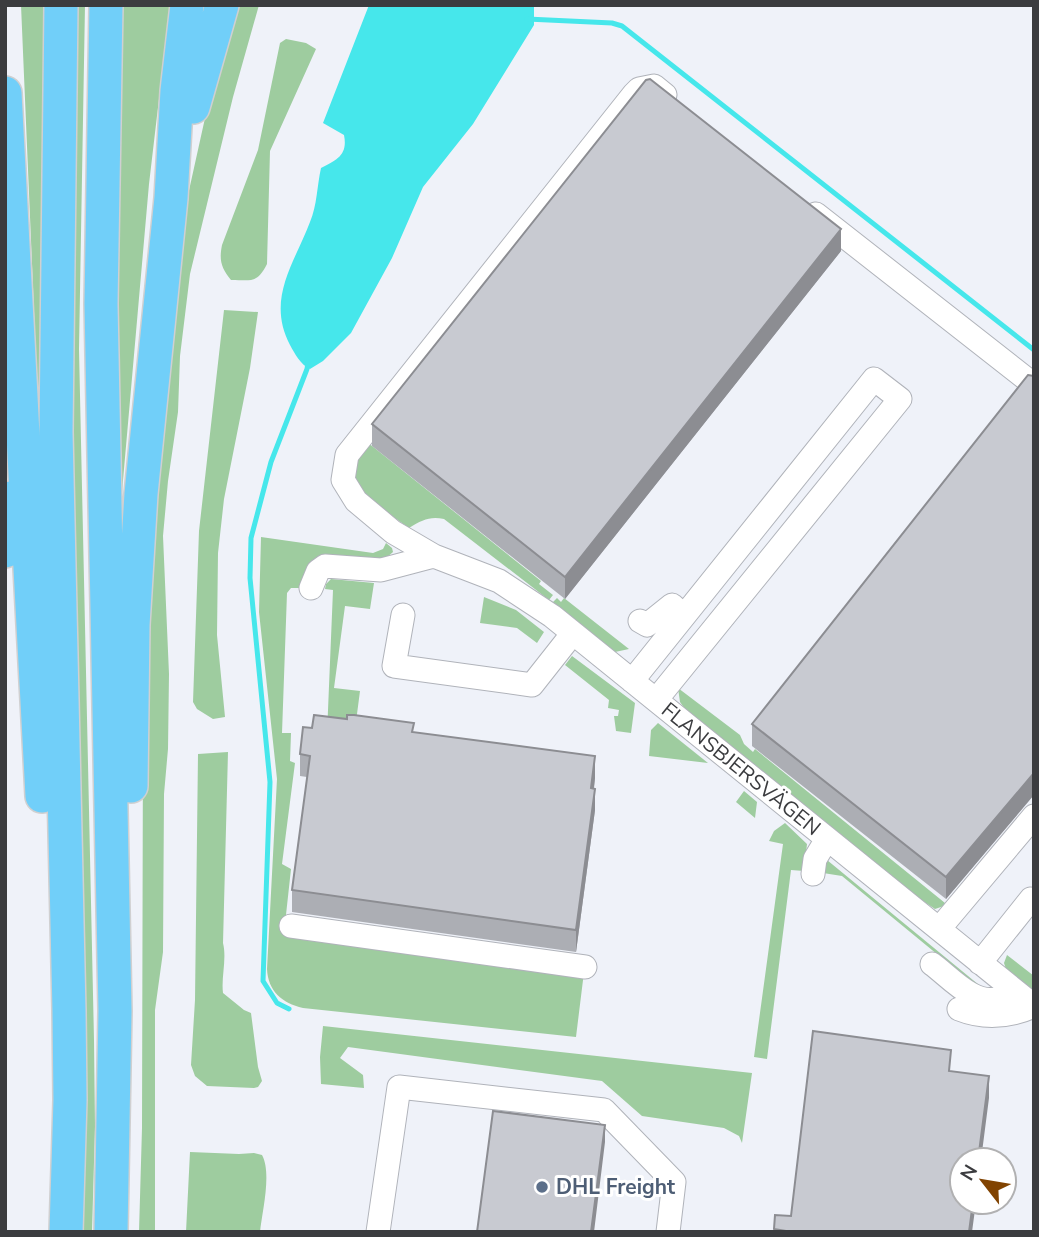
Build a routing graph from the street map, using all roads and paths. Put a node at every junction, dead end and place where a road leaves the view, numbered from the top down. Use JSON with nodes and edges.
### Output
{"nodes":[{"id":1,"x":61,"y":5,"type":"edge"},
{"id":2,"x":106,"y":5,"type":"edge"},
{"id":3,"x":187,"y":5,"type":"edge"},
{"id":4,"x":222,"y":5,"type":"edge"},
{"id":5,"x":5,"y":93,"type":"edge"},
{"id":6,"x":687,"y":112,"type":"edge"},
{"id":7,"x":795,"y":197,"type":"edge"},
{"id":8,"x":171,"y":198,"type":"junction"},
{"id":9,"x":5,"y":272,"type":"edge"},
{"id":10,"x":1034,"y":386,"type":"edge"},
{"id":11,"x":23,"y":396,"type":"junction"},
{"id":12,"x":5,"y":551,"type":"edge"},
{"id":13,"x":434,"y":556,"type":"junction"},
{"id":14,"x":311,"y":588,"type":"dead end"},
{"id":15,"x":403,"y":615,"type":"dead end"},
{"id":16,"x":684,"y":616,"type":"junction"},
{"id":17,"x":640,"y":621,"type":"dead end"},
{"id":18,"x":573,"y":633,"type":"junction"},
{"id":19,"x":632,"y":681,"type":"junction"},
{"id":20,"x":656,"y":701,"type":"junction"},
{"id":21,"x":1034,"y":816,"type":"edge"},
{"id":22,"x":827,"y":839,"type":"junction"},
{"id":23,"x":813,"y":874,"type":"dead end"},
{"id":24,"x":1034,"y":902,"type":"edge"},
{"id":25,"x":290,"y":926,"type":"dead end"},
{"id":26,"x":939,"y":929,"type":"junction"},
{"id":27,"x":980,"y":963,"type":"junction"},
{"id":28,"x":932,"y":964,"type":"dead end"},
{"id":29,"x":585,"y":967,"type":"dead end"},
{"id":30,"x":1013,"y":990,"type":"junction"},
{"id":31,"x":1034,"y":1006,"type":"edge"},
{"id":32,"x":959,"y":1009,"type":"dead end"},
{"id":33,"x":115,"y":1011,"type":"junction"},
{"id":34,"x":51,"y":1232,"type":"edge"},
{"id":35,"x":66,"y":1232,"type":"edge"},
{"id":36,"x":111,"y":1232,"type":"edge"},
{"id":37,"x":378,"y":1232,"type":"edge"},
{"id":38,"x":668,"y":1232,"type":"edge"}],
"edges":[{"from":1,"to":35,"type":"highway"},
{"from":2,"to":33,"type":"highway"},
{"from":3,"to":8,"type":"highway"},
{"from":4,"to":8,"type":"highway"},
{"from":5,"to":11,"type":"highway"},
{"from":6,"to":13,"type":"street","name":"FLANSBJERSVÄGEN"},
{"from":7,"to":10,"type":"street"},
{"from":8,"to":33,"type":"highway"},
{"from":9,"to":11,"type":"highway"},
{"from":11,"to":12,"type":"highway"},
{"from":11,"to":34,"type":"highway"},
{"from":13,"to":14,"type":"street"},
{"from":13,"to":18,"type":"street","name":"FLANSBJERSVÄGEN"},
{"from":15,"to":18,"type":"street"},
{"from":16,"to":17,"type":"street"},
{"from":16,"to":19,"type":"street"},
{"from":16,"to":20,"type":"street"},
{"from":18,"to":19,"type":"street","name":"FLANSBJERSVÄGEN"},
{"from":19,"to":20,"type":"street","name":"FLANSBJERSVÄGEN"},
{"from":20,"to":22,"type":"street","name":"FLANSBJERSVÄGEN"},
{"from":21,"to":26,"type":"street"},
{"from":22,"to":23,"type":"street"},
{"from":22,"to":26,"type":"street","name":"FLANSBJERSVÄGEN"},
{"from":24,"to":27,"type":"street"},
{"from":25,"to":29,"type":"street"},
{"from":26,"to":27,"type":"street","name":"FLANSBJERSVÄGEN"},
{"from":27,"to":30,"type":"street","name":"FLANSBJERSVÄGEN"},
{"from":28,"to":30,"type":"street"},
{"from":30,"to":31,"type":"street","name":"FLANSBJERSVÄGEN"},
{"from":31,"to":32,"type":"street"},
{"from":33,"to":36,"type":"highway"},
{"from":37,"to":38,"type":"street"}]}
